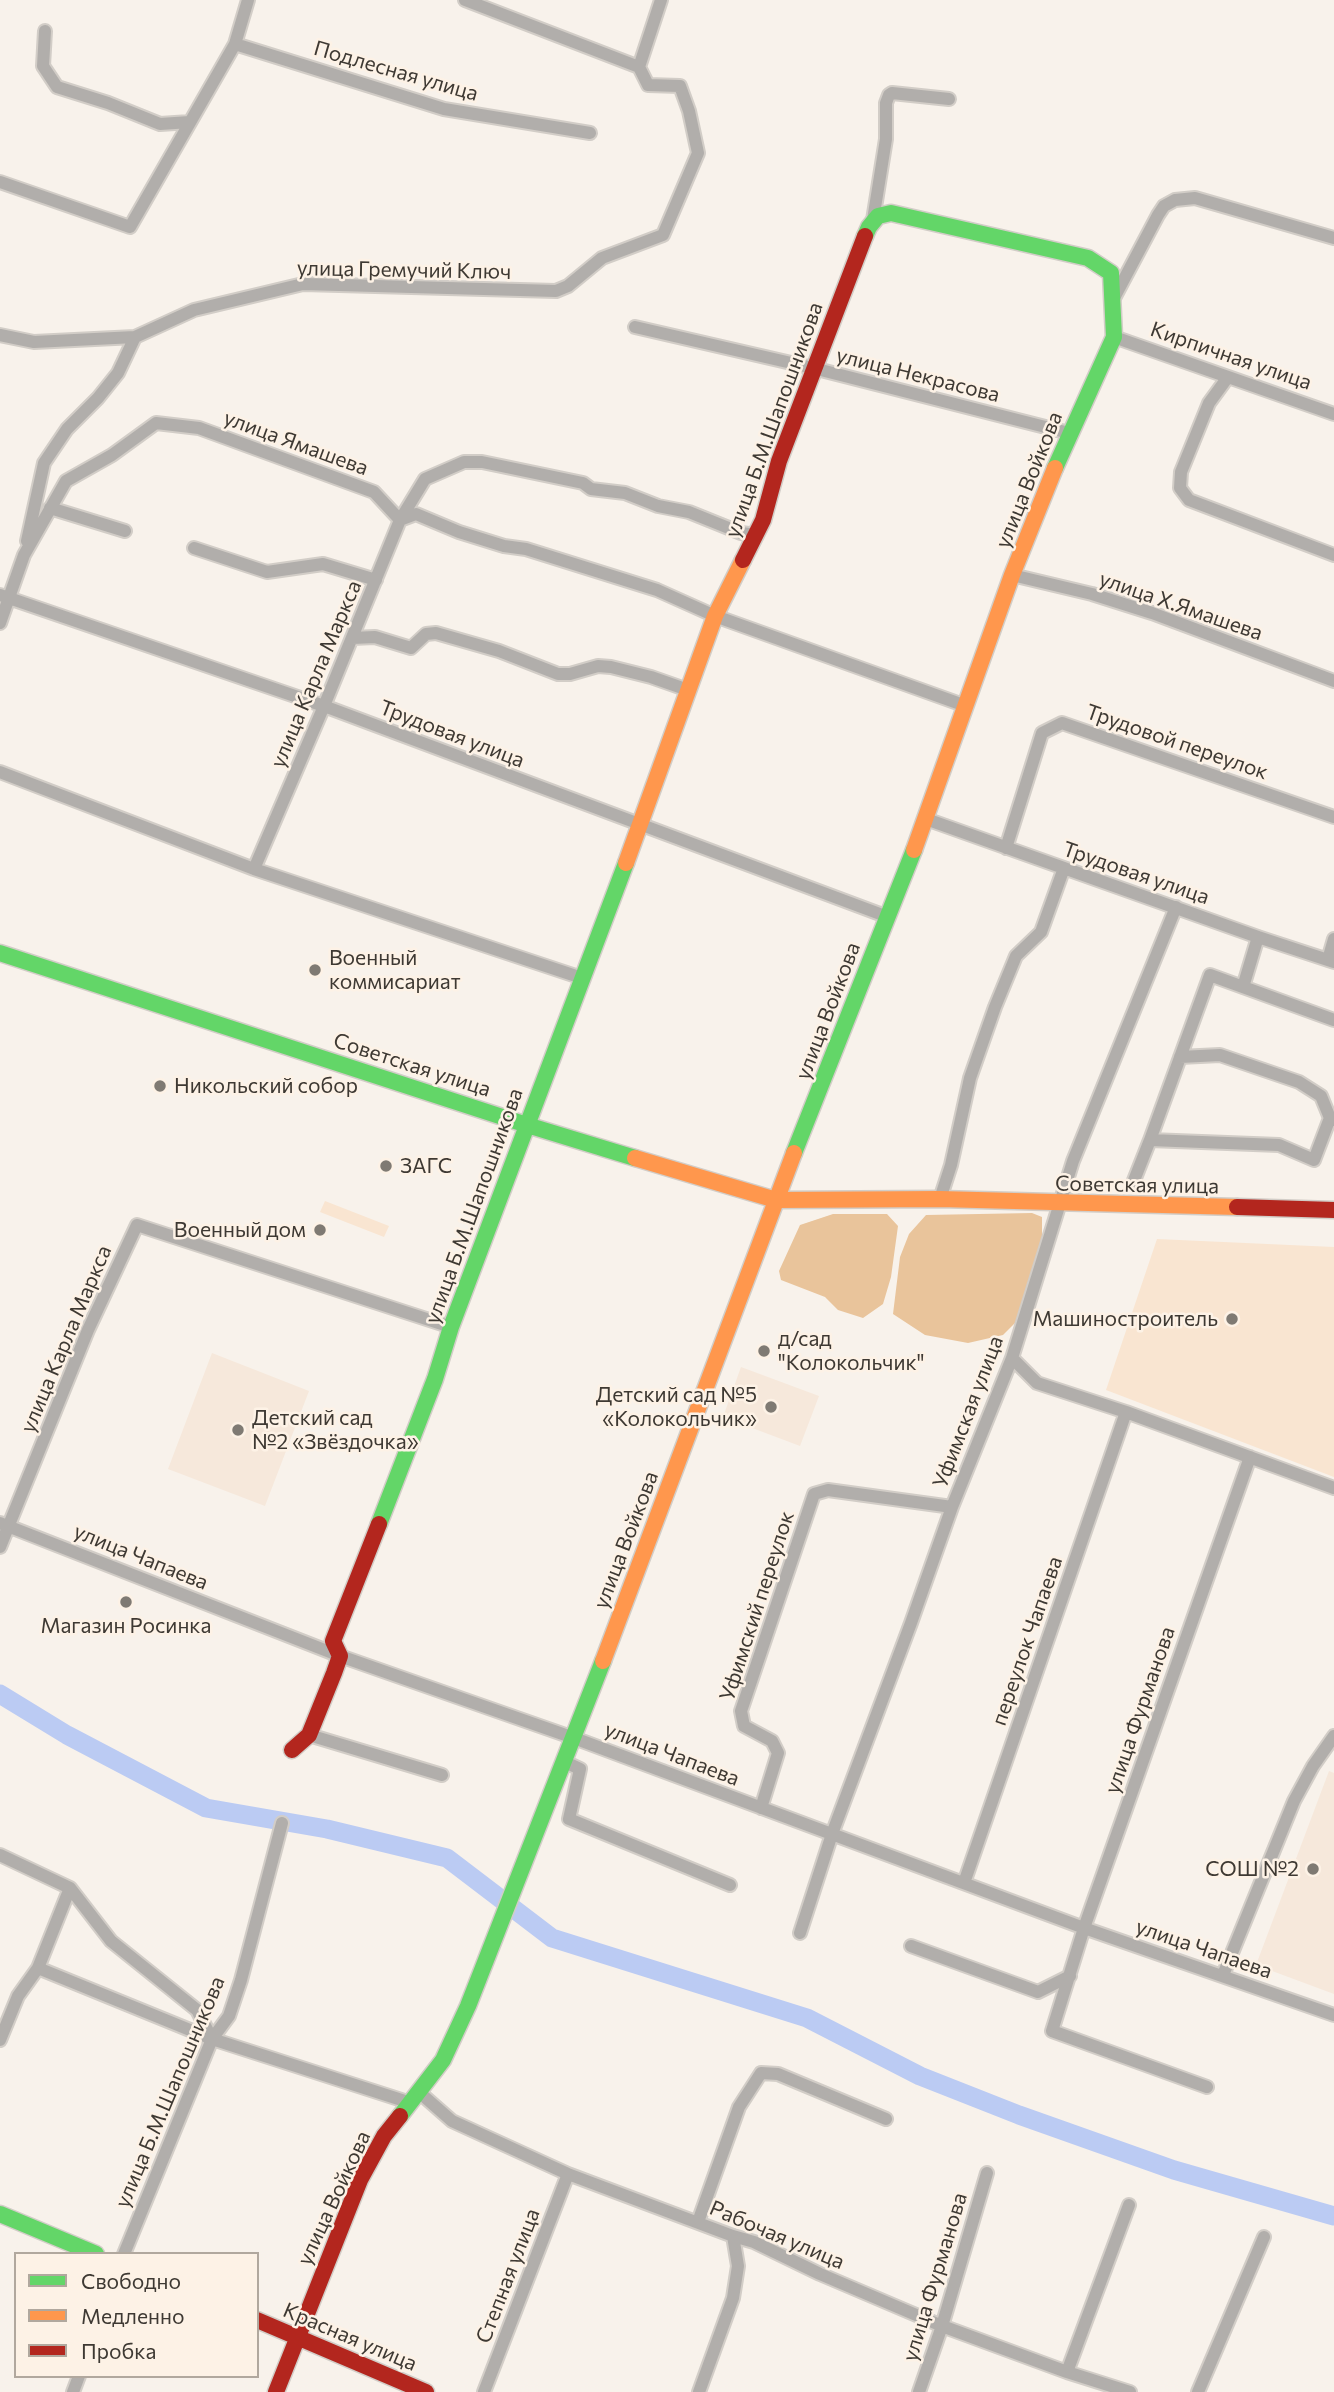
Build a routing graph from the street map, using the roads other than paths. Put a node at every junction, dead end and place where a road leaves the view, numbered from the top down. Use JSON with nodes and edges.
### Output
{"nodes":[{"id":1,"x":247,"y":0,"type":"edge"},
{"id":2,"x":465,"y":0,"type":"edge"},
{"id":3,"x":661,"y":0,"type":"edge"},
{"id":4,"x":45,"y":30,"type":"dead end"},
{"id":5,"x":235,"y":44,"type":"junction"},
{"id":6,"x":639,"y":67,"type":"junction"},
{"id":7,"x":949,"y":99,"type":"dead end"},
{"id":8,"x":190,"y":122,"type":"junction"},
{"id":9,"x":590,"y":133,"type":"dead end"},
{"id":10,"x":0,"y":181,"type":"edge"},
{"id":11,"x":873,"y":220,"type":"junction"},
{"id":12,"x":1334,"y":238,"type":"edge"},
{"id":13,"x":1112,"y":300,"type":"junction"},
{"id":14,"x":635,"y":327,"type":"dead end"},
{"id":15,"x":0,"y":335,"type":"edge"},
{"id":16,"x":135,"y":337,"type":"junction"},
{"id":17,"x":1114,"y":337,"type":"junction"},
{"id":18,"x":813,"y":368,"type":"junction"},
{"id":19,"x":1228,"y":377,"type":"junction"},
{"id":20,"x":1334,"y":414,"type":"edge"},
{"id":21,"x":1069,"y":433,"type":"junction"},
{"id":22,"x":50,"y":508,"type":"junction"},
{"id":23,"x":400,"y":520,"type":"junction"},
{"id":24,"x":125,"y":531,"type":"dead end"},
{"id":25,"x":757,"y":535,"type":"junction"},
{"id":26,"x":194,"y":548,"type":"dead end"},
{"id":27,"x":24,"y":555,"type":"junction"},
{"id":28,"x":1334,"y":555,"type":"edge"},
{"id":29,"x":1012,"y":575,"type":"junction"},
{"id":30,"x":376,"y":580,"type":"junction"},
{"id":31,"x":4,"y":597,"type":"edge"},
{"id":32,"x":715,"y":616,"type":"junction"},
{"id":33,"x":0,"y":623,"type":"edge"},
{"id":34,"x":352,"y":638,"type":"junction"},
{"id":35,"x":1334,"y":681,"type":"edge"},
{"id":36,"x":688,"y":690,"type":"junction"},
{"id":37,"x":324,"y":706,"type":"junction"},
{"id":38,"x":966,"y":706,"type":"junction"},
{"id":39,"x":0,"y":772,"type":"edge"},
{"id":40,"x":1334,"y":817,"type":"edge"},
{"id":41,"x":926,"y":819,"type":"junction"},
{"id":42,"x":640,"y":826,"type":"junction"},
{"id":43,"x":1006,"y":848,"type":"junction"},
{"id":44,"x":1064,"y":868,"type":"junction"},
{"id":45,"x":254,"y":869,"type":"junction"},
{"id":46,"x":1176,"y":907,"type":"junction"},
{"id":47,"x":888,"y":917,"type":"junction"},
{"id":48,"x":1258,"y":937,"type":"junction"},
{"id":49,"x":1334,"y":939,"type":"edge"},
{"id":50,"x":0,"y":953,"type":"edge"},
{"id":51,"x":1331,"y":961,"type":"edge"},
{"id":52,"x":582,"y":978,"type":"junction"},
{"id":53,"x":1243,"y":987,"type":"junction"},
{"id":54,"x":1334,"y":1020,"type":"edge"},
{"id":55,"x":1180,"y":1057,"type":"junction"},
{"id":56,"x":1333,"y":1115,"type":"edge"},
{"id":57,"x":527,"y":1125,"type":"junction"},
{"id":58,"x":1150,"y":1140,"type":"junction"},
{"id":59,"x":793,"y":1159,"type":"junction"},
{"id":60,"x":1133,"y":1183,"type":"dead end"},
{"id":61,"x":825,"y":1199,"type":"junction"},
{"id":62,"x":940,"y":1199,"type":"junction"},
{"id":63,"x":776,"y":1200,"type":"junction"},
{"id":64,"x":1058,"y":1204,"type":"junction"},
{"id":65,"x":1334,"y":1210,"type":"edge"},
{"id":66,"x":761,"y":1243,"type":"junction"},
{"id":67,"x":451,"y":1326,"type":"junction"},
{"id":68,"x":1012,"y":1358,"type":"junction"},
{"id":69,"x":1126,"y":1412,"type":"junction"},
{"id":70,"x":1250,"y":1457,"type":"junction"},
{"id":71,"x":1334,"y":1489,"type":"edge"},
{"id":72,"x":952,"y":1507,"type":"junction"},
{"id":73,"x":5,"y":1525,"type":"edge"},
{"id":74,"x":0,"y":1547,"type":"edge"},
{"id":75,"x":340,"y":1656,"type":"junction"},
{"id":76,"x":309,"y":1735,"type":"junction"},
{"id":77,"x":1334,"y":1736,"type":"edge"},
{"id":78,"x":574,"y":1738,"type":"junction"},
{"id":79,"x":292,"y":1750,"type":"dead end"},
{"id":80,"x":565,"y":1762,"type":"junction"},
{"id":81,"x":443,"y":1775,"type":"dead end"},
{"id":82,"x":761,"y":1808,"type":"junction"},
{"id":83,"x":282,"y":1823,"type":"dead end"},
{"id":84,"x":832,"y":1834,"type":"junction"},
{"id":85,"x":0,"y":1855,"type":"edge"},
{"id":86,"x":964,"y":1883,"type":"junction"},
{"id":87,"x":730,"y":1885,"type":"dead end"},
{"id":88,"x":70,"y":1888,"type":"junction"},
{"id":89,"x":1084,"y":1928,"type":"junction"},
{"id":90,"x":800,"y":1933,"type":"dead end"},
{"id":91,"x":911,"y":1946,"type":"dead end"},
{"id":92,"x":38,"y":1968,"type":"junction"},
{"id":93,"x":1223,"y":1975,"type":"junction"},
{"id":94,"x":1070,"y":1976,"type":"junction"},
{"id":95,"x":1334,"y":2015,"type":"edge"},
{"id":96,"x":212,"y":2039,"type":"junction"},
{"id":97,"x":0,"y":2040,"type":"edge"},
{"id":98,"x":1207,"y":2087,"type":"dead end"},
{"id":99,"x":415,"y":2098,"type":"junction"},
{"id":100,"x":886,"y":2119,"type":"dead end"},
{"id":101,"x":987,"y":2173,"type":"dead end"},
{"id":102,"x":568,"y":2174,"type":"junction"},
{"id":103,"x":1129,"y":2205,"type":"dead end"},
{"id":104,"x":0,"y":2214,"type":"edge"},
{"id":105,"x":698,"y":2222,"type":"junction"},
{"id":106,"x":733,"y":2236,"type":"junction"},
{"id":107,"x":1264,"y":2236,"type":"dead end"},
{"id":108,"x":91,"y":2252,"type":"edge"},
{"id":109,"x":125,"y":2252,"type":"edge"},
{"id":110,"x":259,"y":2321,"type":"edge"},
{"id":111,"x":942,"y":2326,"type":"junction"},
{"id":112,"x":297,"y":2336,"type":"junction"},
{"id":113,"x":1067,"y":2372,"type":"junction"},
{"id":114,"x":276,"y":2392,"type":"edge"},
{"id":115,"x":426,"y":2392,"type":"edge"},
{"id":116,"x":484,"y":2392,"type":"edge"},
{"id":117,"x":699,"y":2392,"type":"edge"},
{"id":118,"x":919,"y":2392,"type":"edge"},
{"id":119,"x":1130,"y":2392,"type":"edge"},
{"id":120,"x":1198,"y":2392,"type":"edge"}],
"edges":[{"from":1,"to":5,"type":"street"},
{"from":2,"to":6,"type":"street"},
{"from":3,"to":6,"type":"street"},
{"from":4,"to":8,"type":"street"},
{"from":5,"to":8,"type":"street"},
{"from":5,"to":9,"type":"street","name":"Подлесная улица"},
{"from":6,"to":16,"type":"street","name":"улица Гремучий Ключ"},
{"from":7,"to":11,"type":"street"},
{"from":8,"to":10,"type":"street"},
{"from":11,"to":13,"type":"street","name":"улица Войкова"},
{"from":11,"to":18,"type":"street","name":"улица Б.М.Шапошникова"},
{"from":12,"to":13,"type":"street"},
{"from":13,"to":17,"type":"street","name":"улица Войкова"},
{"from":14,"to":18,"type":"street","name":"улица Некрасова"},
{"from":15,"to":16,"type":"street"},
{"from":16,"to":27,"type":"street"},
{"from":17,"to":19,"type":"street","name":"Кирпичная улица"},
{"from":17,"to":21,"type":"street","name":"улица Войкова"},
{"from":18,"to":21,"type":"street","name":"улица Некрасова"},
{"from":18,"to":25,"type":"street","name":"улица Б.М.Шапошникова"},
{"from":19,"to":20,"type":"street","name":"Кирпичная улица"},
{"from":19,"to":28,"type":"street"},
{"from":21,"to":29,"type":"street","name":"улица Войкова"},
{"from":22,"to":23,"type":"street","name":"улица Ямашева"},
{"from":22,"to":24,"type":"street"},
{"from":22,"to":27,"type":"street","name":"улица Ямашева"},
{"from":23,"to":25,"type":"street","name":"улица Карла Маркса"},
{"from":23,"to":30,"type":"street","name":"улица Карла Маркса"},
{"from":23,"to":32,"type":"street"},
{"from":25,"to":32,"type":"street","name":"улица Б.М.Шапошникова"},
{"from":26,"to":30,"type":"street"},
{"from":27,"to":31,"type":"street","name":"улица Ямашева"},
{"from":29,"to":35,"type":"street","name":"улица Х.Ямашева"},
{"from":29,"to":38,"type":"street","name":"улица Войкова"},
{"from":30,"to":34,"type":"street","name":"улица Карла Маркса"},
{"from":31,"to":33,"type":"street","name":"улица Ямашева"},
{"from":31,"to":37,"type":"street","name":"Трудовая улица"},
{"from":32,"to":36,"type":"street","name":"улица Б.М.Шапошникова"},
{"from":32,"to":38,"type":"street"},
{"from":34,"to":36,"type":"street"},
{"from":34,"to":37,"type":"street","name":"улица Карла Маркса"},
{"from":36,"to":42,"type":"street","name":"улица Б.М.Шапошникова"},
{"from":37,"to":42,"type":"street","name":"Трудовая улица"},
{"from":37,"to":45,"type":"street","name":"улица Карла Маркса"},
{"from":38,"to":41,"type":"street","name":"улица Войкова"},
{"from":39,"to":45,"type":"street"},
{"from":40,"to":43,"type":"street","name":"Трудовой переулок"},
{"from":41,"to":43,"type":"street","name":"Трудовая улица"},
{"from":41,"to":47,"type":"street","name":"улица Войкова"},
{"from":42,"to":47,"type":"street","name":"Трудовая улица"},
{"from":42,"to":52,"type":"street","name":"улица Б.М.Шапошникова"},
{"from":43,"to":44,"type":"street","name":"Трудовая улица"},
{"from":44,"to":46,"type":"street","name":"Трудовая улица"},
{"from":44,"to":62,"type":"street"},
{"from":45,"to":52,"type":"street"},
{"from":46,"to":48,"type":"street","name":"Трудовая улица"},
{"from":46,"to":64,"type":"street","name":"Уфимская улица"},
{"from":47,"to":59,"type":"street","name":"улица Войкова"},
{"from":48,"to":51,"type":"street","name":"Трудовая улица"},
{"from":48,"to":53,"type":"street"},
{"from":49,"to":51,"type":"street"},
{"from":50,"to":57,"type":"street","name":"Советская улица"},
{"from":52,"to":57,"type":"street","name":"улица Б.М.Шапошникова"},
{"from":53,"to":54,"type":"street"},
{"from":53,"to":55,"type":"street"},
{"from":55,"to":56,"type":"street"},
{"from":55,"to":58,"type":"street"},
{"from":56,"to":58,"type":"street"},
{"from":57,"to":63,"type":"street","name":"Советская улица"},
{"from":57,"to":67,"type":"street","name":"улица Б.М.Шапошникова"},
{"from":58,"to":60,"type":"street"},
{"from":59,"to":61,"type":"street"},
{"from":59,"to":63,"type":"street","name":"улица Войкова"},
{"from":61,"to":62,"type":"street","name":"Советская улица"},
{"from":61,"to":63,"type":"street","name":"Советская улица"},
{"from":61,"to":66,"type":"street"},
{"from":62,"to":64,"type":"street","name":"Советская улица"},
{"from":63,"to":66,"type":"street","name":"улица Войкова"},
{"from":64,"to":65,"type":"street","name":"Советская улица"},
{"from":64,"to":68,"type":"street","name":"Уфимская улица"},
{"from":66,"to":78,"type":"street","name":"улица Войкова"},
{"from":67,"to":73,"type":"street","name":"улица Карла Маркса"},
{"from":67,"to":75,"type":"street","name":"улица Б.М.Шапошникова"},
{"from":68,"to":69,"type":"street"},
{"from":68,"to":72,"type":"street","name":"Уфимская улица"},
{"from":69,"to":70,"type":"street"},
{"from":69,"to":86,"type":"street","name":"переулок Чапаева"},
{"from":70,"to":71,"type":"street"},
{"from":70,"to":89,"type":"street","name":"улица Фурманова"},
{"from":72,"to":82,"type":"street","name":"Уфимский переулок"},
{"from":72,"to":84,"type":"street","name":"Уфимская улица"},
{"from":73,"to":74,"type":"street","name":"улица Карла Маркса"},
{"from":73,"to":75,"type":"street","name":"улица Чапаева"},
{"from":75,"to":76,"type":"street","name":"улица Б.М.Шапошникова"},
{"from":75,"to":78,"type":"street","name":"улица Чапаева"},
{"from":76,"to":79,"type":"street","name":"улица Б.М.Шапошникова"},
{"from":76,"to":81,"type":"street"},
{"from":77,"to":93,"type":"street"},
{"from":78,"to":80,"type":"street","name":"улица Войкова"},
{"from":78,"to":82,"type":"street","name":"улица Чапаева"},
{"from":80,"to":87,"type":"street"},
{"from":80,"to":99,"type":"street","name":"улица Войкова"},
{"from":82,"to":84,"type":"street","name":"улица Чапаева"},
{"from":83,"to":96,"type":"street","name":"улица Б.М.Шапошникова"},
{"from":84,"to":86,"type":"street","name":"улица Чапаева"},
{"from":84,"to":90,"type":"street","name":"Уфимская улица"},
{"from":85,"to":88,"type":"street"},
{"from":86,"to":89,"type":"street","name":"улица Чапаева"},
{"from":88,"to":92,"type":"street"},
{"from":88,"to":96,"type":"street"},
{"from":89,"to":93,"type":"street","name":"улица Чапаева"},
{"from":89,"to":94,"type":"street","name":"улица Фурманова"},
{"from":91,"to":94,"type":"street"},
{"from":92,"to":96,"type":"street","name":"Рабочая улица"},
{"from":92,"to":97,"type":"street"},
{"from":93,"to":95,"type":"street","name":"улица Чапаева"},
{"from":94,"to":98,"type":"street","name":"улица Фурманова"},
{"from":96,"to":99,"type":"street","name":"Рабочая улица"},
{"from":96,"to":109,"type":"street","name":"улица Б.М.Шапошникова"},
{"from":99,"to":102,"type":"street","name":"Рабочая улица"},
{"from":99,"to":112,"type":"street","name":"улица Войкова"},
{"from":100,"to":105,"type":"street"},
{"from":101,"to":111,"type":"street","name":"улица Фурманова"},
{"from":102,"to":105,"type":"street","name":"Рабочая улица"},
{"from":102,"to":116,"type":"street","name":"Степная улица"},
{"from":103,"to":113,"type":"street"},
{"from":104,"to":108,"type":"street"},
{"from":105,"to":106,"type":"street","name":"Рабочая улица"},
{"from":106,"to":111,"type":"street","name":"Рабочая улица"},
{"from":106,"to":117,"type":"street"},
{"from":107,"to":120,"type":"street"},
{"from":110,"to":112,"type":"street","name":"Красная улица"},
{"from":111,"to":113,"type":"street","name":"Рабочая улица"},
{"from":111,"to":118,"type":"street","name":"улица Фурманова"},
{"from":112,"to":114,"type":"street","name":"улица Войкова"},
{"from":112,"to":115,"type":"street","name":"Красная улица"},
{"from":113,"to":119,"type":"street","name":"Рабочая улица"}]}
